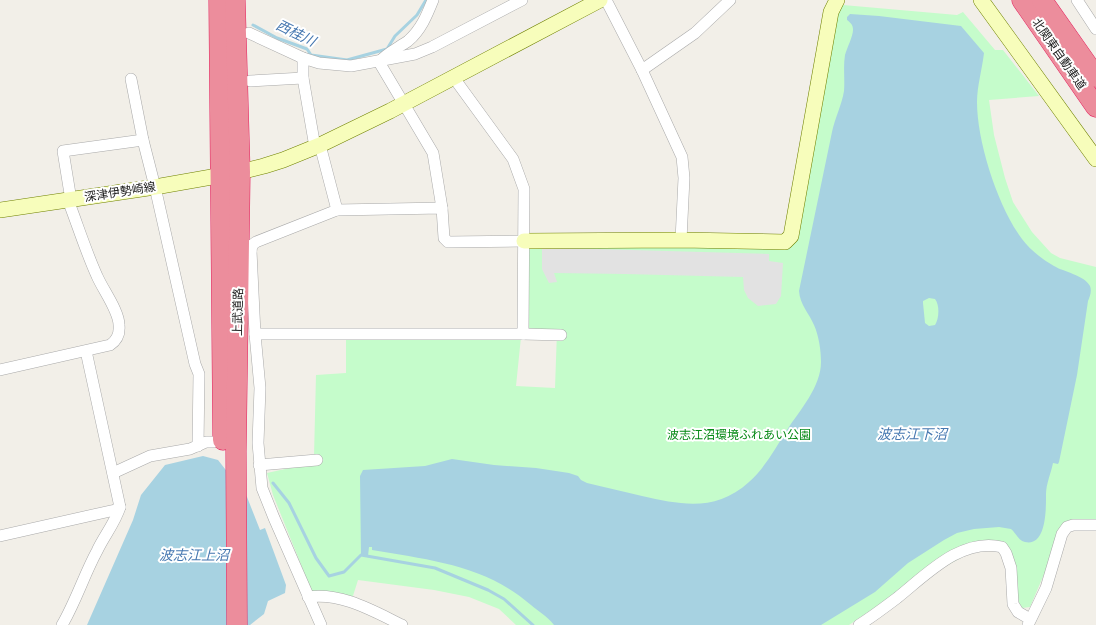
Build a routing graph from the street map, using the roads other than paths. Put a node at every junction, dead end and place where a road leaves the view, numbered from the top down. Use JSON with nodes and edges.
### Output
{"nodes":[{"id":1,"x":220,"y":0,"type":"edge"},
{"id":2,"x":235,"y":0,"type":"edge"},
{"id":3,"x":433,"y":0,"type":"edge"},
{"id":4,"x":522,"y":0,"type":"edge"},
{"id":5,"x":730,"y":0,"type":"edge"},
{"id":6,"x":838,"y":0,"type":"edge"},
{"id":7,"x":981,"y":0,"type":"edge"},
{"id":8,"x":1022,"y":0,"type":"edge"},
{"id":9,"x":1042,"y":0,"type":"edge"},
{"id":10,"x":1077,"y":0,"type":"edge"},
{"id":11,"x":598,"y":1,"type":"edge"},
{"id":12,"x":1096,"y":29,"type":"edge"},
{"id":13,"x":249,"y":33,"type":"dead end"},
{"id":14,"x":303,"y":58,"type":"junction"},
{"id":15,"x":379,"y":62,"type":"junction"},
{"id":16,"x":642,"y":70,"type":"junction"},
{"id":17,"x":303,"y":78,"type":"junction"},
{"id":18,"x":454,"y":78,"type":"junction"},
{"id":19,"x":1096,"y":78,"type":"edge"},
{"id":20,"x":131,"y":79,"type":"dead end"},
{"id":21,"x":250,"y":81,"type":"dead end"},
{"id":22,"x":403,"y":105,"type":"junction"},
{"id":23,"x":1096,"y":107,"type":"edge"},
{"id":24,"x":142,"y":140,"type":"junction"},
{"id":25,"x":317,"y":146,"type":"junction"},
{"id":26,"x":1096,"y":159,"type":"edge"},
{"id":27,"x":230,"y":173,"type":"junction"},
{"id":28,"x":155,"y":187,"type":"junction"},
{"id":29,"x":70,"y":200,"type":"junction"},
{"id":30,"x":442,"y":208,"type":"junction"},
{"id":31,"x":0,"y":210,"type":"edge"},
{"id":32,"x":337,"y":210,"type":"junction"},
{"id":33,"x":524,"y":240,"type":"junction"},
{"id":34,"x":681,"y":240,"type":"junction"},
{"id":35,"x":245,"y":250,"type":"junction"},
{"id":36,"x":255,"y":334,"type":"junction"},
{"id":37,"x":523,"y":334,"type":"junction"},
{"id":38,"x":561,"y":335,"type":"dead end"},
{"id":39,"x":86,"y":351,"type":"junction"},
{"id":40,"x":0,"y":370,"type":"edge"},
{"id":41,"x":198,"y":446,"type":"junction"},
{"id":42,"x":236,"y":446,"type":"junction"},
{"id":43,"x":317,"y":460,"type":"dead end"},
{"id":44,"x":259,"y":465,"type":"junction"},
{"id":45,"x":113,"y":473,"type":"junction"},
{"id":46,"x":120,"y":507,"type":"junction"},
{"id":47,"x":1096,"y":525,"type":"edge"},
{"id":48,"x":0,"y":536,"type":"edge"},
{"id":49,"x":308,"y":597,"type":"junction"},
{"id":50,"x":1029,"y":622,"type":"edge"},
{"id":51,"x":62,"y":625,"type":"edge"},
{"id":52,"x":224,"y":625,"type":"edge"},
{"id":53,"x":238,"y":625,"type":"edge"},
{"id":54,"x":321,"y":625,"type":"edge"},
{"id":55,"x":402,"y":625,"type":"edge"},
{"id":56,"x":858,"y":625,"type":"edge"}],
"edges":[{"from":1,"to":27,"type":"highway","name":"上武道路"},
{"from":2,"to":27,"type":"highway","name":"上武道路"},
{"from":3,"to":15,"type":"street"},
{"from":4,"to":15,"type":"street"},
{"from":5,"to":16,"type":"street"},
{"from":6,"to":34,"type":"street"},
{"from":7,"to":26,"type":"street"},
{"from":8,"to":23,"type":"highway","name":"北関東自動車道"},
{"from":9,"to":19,"type":"highway","name":"北関東自動車道"},
{"from":10,"to":12,"type":"street"},
{"from":11,"to":16,"type":"street"},
{"from":11,"to":18,"type":"street","name":"深津伊勢崎線"},
{"from":13,"to":14,"type":"street"},
{"from":14,"to":15,"type":"street"},
{"from":14,"to":17,"type":"street"},
{"from":15,"to":22,"type":"street"},
{"from":16,"to":34,"type":"street"},
{"from":17,"to":21,"type":"street"},
{"from":17,"to":25,"type":"street"},
{"from":18,"to":22,"type":"street","name":"深津伊勢崎線"},
{"from":18,"to":33,"type":"street"},
{"from":20,"to":24,"type":"street"},
{"from":22,"to":25,"type":"street","name":"深津伊勢崎線"},
{"from":22,"to":30,"type":"street"},
{"from":24,"to":28,"type":"street"},
{"from":24,"to":29,"type":"street"},
{"from":25,"to":27,"type":"street","name":"深津伊勢崎線"},
{"from":25,"to":32,"type":"street"},
{"from":27,"to":28,"type":"street","name":"深津伊勢崎線"},
{"from":27,"to":35,"type":"highway","name":"上武道路"},
{"from":27,"to":42,"type":"highway","name":"上武道路"},
{"from":28,"to":29,"type":"street","name":"深津伊勢崎線"},
{"from":28,"to":41,"type":"street"},
{"from":29,"to":31,"type":"street","name":"深津伊勢崎線"},
{"from":29,"to":39,"type":"street"},
{"from":30,"to":32,"type":"street"},
{"from":30,"to":33,"type":"street"},
{"from":32,"to":35,"type":"street"},
{"from":33,"to":34,"type":"street"},
{"from":33,"to":37,"type":"street"},
{"from":35,"to":36,"type":"street"},
{"from":35,"to":42,"type":"highway","name":"上武道路"},
{"from":36,"to":37,"type":"street"},
{"from":36,"to":42,"type":"street"},
{"from":37,"to":38,"type":"street"},
{"from":39,"to":40,"type":"street"},
{"from":39,"to":45,"type":"street"},
{"from":41,"to":42,"type":"street"},
{"from":41,"to":45,"type":"street"},
{"from":42,"to":44,"type":"street"},
{"from":42,"to":52,"type":"highway","name":"上武道路"},
{"from":42,"to":53,"type":"highway","name":"上武道路"},
{"from":43,"to":44,"type":"street"},
{"from":44,"to":49,"type":"street"},
{"from":45,"to":46,"type":"street"},
{"from":46,"to":48,"type":"street"},
{"from":46,"to":51,"type":"street"},
{"from":47,"to":50,"type":"street"},
{"from":49,"to":54,"type":"street"},
{"from":49,"to":55,"type":"street"},
{"from":50,"to":56,"type":"street"}]}
